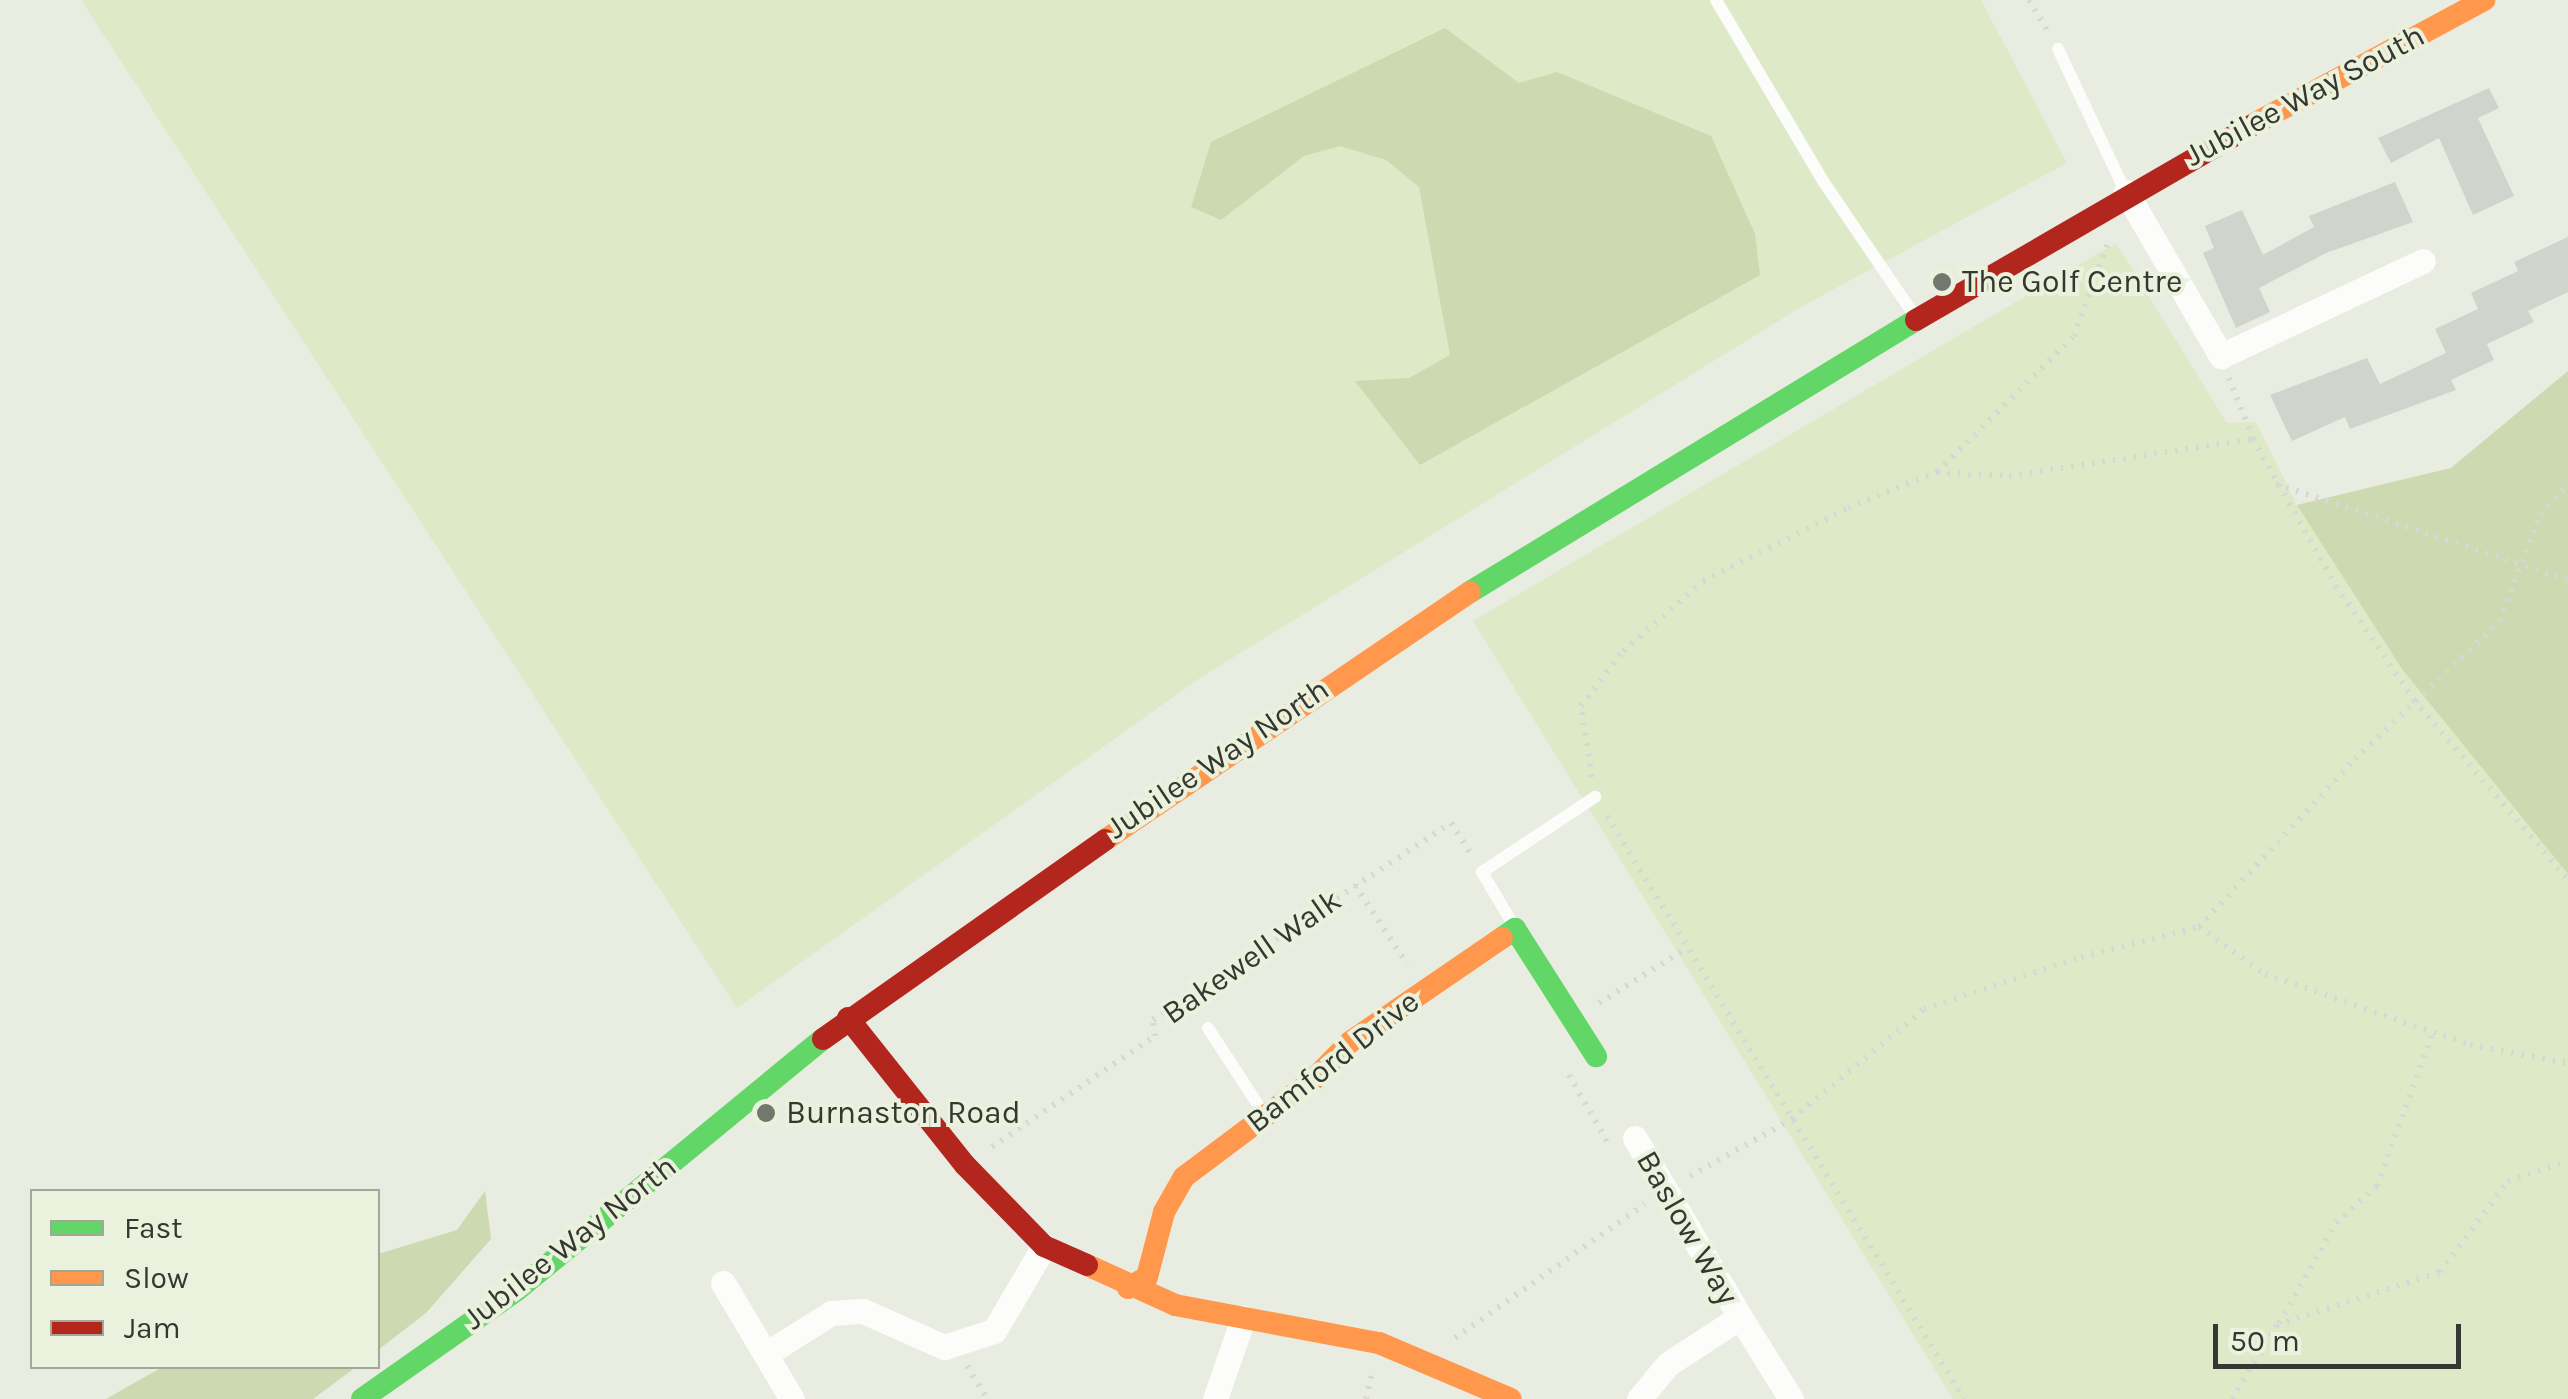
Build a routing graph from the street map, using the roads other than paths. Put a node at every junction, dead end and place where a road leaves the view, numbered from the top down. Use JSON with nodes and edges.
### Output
{"nodes":[{"id":1,"x":1716,"y":0,"type":"edge"},
{"id":2,"x":2484,"y":0,"type":"edge"},
{"id":3,"x":2058,"y":48,"type":"road end"},
{"id":4,"x":2126,"y":192,"type":"junction"},
{"id":5,"x":2423,"y":261,"type":"dead end"},
{"id":6,"x":1918,"y":321,"type":"junction"},
{"id":7,"x":1595,"y":797,"type":"road end"},
{"id":8,"x":1515,"y":928,"type":"junction"},
{"id":9,"x":848,"y":1018,"type":"junction"},
{"id":10,"x":1208,"y":1028,"type":"dead end"},
{"id":11,"x":1596,"y":1056,"type":"road end"},
{"id":12,"x":1266,"y":1116,"type":"junction"},
{"id":13,"x":1635,"y":1138,"type":"road end"},
{"id":14,"x":1044,"y":1246,"type":"junction"},
{"id":15,"x":723,"y":1283,"type":"dead end"},
{"id":16,"x":1128,"y":1288,"type":"junction"},
{"id":17,"x":1740,"y":1317,"type":"junction"},
{"id":18,"x":1243,"y":1318,"type":"junction"},
{"id":19,"x":766,"y":1354,"type":"junction"},
{"id":20,"x":362,"y":1399,"type":"edge"},
{"id":21,"x":792,"y":1399,"type":"edge"},
{"id":22,"x":1215,"y":1399,"type":"edge"},
{"id":23,"x":1509,"y":1399,"type":"edge"},
{"id":24,"x":1639,"y":1399,"type":"edge"},
{"id":25,"x":1791,"y":1399,"type":"edge"}],
"edges":[{"from":1,"to":6,"type":"lane"},
{"from":2,"to":4,"type":"street","name":"Jubilee Way South"},
{"from":3,"to":4,"type":"lane"},
{"from":4,"to":5,"type":"street"},
{"from":4,"to":6,"type":"street","name":"Jubilee Way North"},
{"from":6,"to":9,"type":"street","name":"Jubilee Way North"},
{"from":7,"to":8,"type":"lane"},
{"from":8,"to":11,"type":"street"},
{"from":8,"to":12,"type":"street","name":"Bamford Drive"},
{"from":9,"to":14,"type":"street"},
{"from":9,"to":20,"type":"street","name":"Jubilee Way North"},
{"from":10,"to":12,"type":"lane"},
{"from":12,"to":16,"type":"street","name":"Bamford Drive"},
{"from":13,"to":17,"type":"street","name":"Baslow Way"},
{"from":14,"to":16,"type":"street"},
{"from":14,"to":19,"type":"street"},
{"from":15,"to":19,"type":"street"},
{"from":16,"to":18,"type":"street"},
{"from":17,"to":24,"type":"street","name":"Baslow Way"},
{"from":17,"to":25,"type":"street","name":"Baslow Way"},
{"from":18,"to":22,"type":"street"},
{"from":18,"to":23,"type":"street"},
{"from":19,"to":21,"type":"street"}]}
